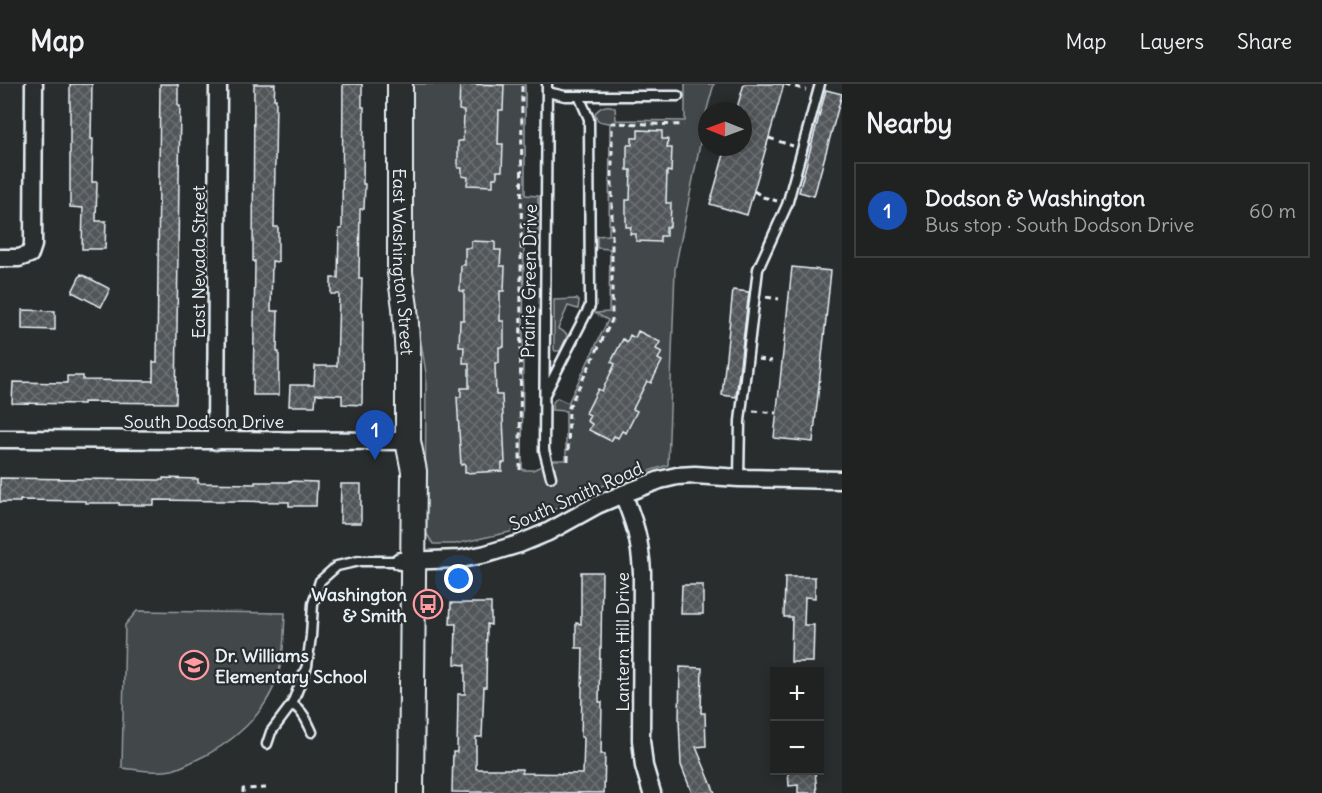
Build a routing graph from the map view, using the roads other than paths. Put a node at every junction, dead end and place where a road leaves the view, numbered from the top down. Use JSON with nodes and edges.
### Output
{"nodes":[{"id":1,"x":34,"y":84,"type":"edge"},
{"id":2,"x":218,"y":84,"type":"edge"},
{"id":3,"x":400,"y":84,"type":"edge"},
{"id":4,"x":820,"y":84,"type":"edge"},
{"id":5,"x":547,"y":88,"type":"edge"},
{"id":6,"x":579,"y":96,"type":"junction"},
{"id":7,"x":678,"y":96,"type":"dead end"},
{"id":8,"x":0,"y":258,"type":"edge"},
{"id":9,"x":544,"y":396,"type":"junction"},
{"id":10,"x":0,"y":439,"type":"edge"},
{"id":11,"x":216,"y":441,"type":"junction"},
{"id":12,"x":408,"y":441,"type":"junction"},
{"id":13,"x":551,"y":477,"type":"dead end"},
{"id":14,"x":739,"y":478,"type":"junction"},
{"id":15,"x":842,"y":480,"type":"edge"},
{"id":16,"x":623,"y":494,"type":"junction"},
{"id":17,"x":406,"y":561,"type":"junction"},
{"id":18,"x":292,"y":704,"type":"junction"},
{"id":19,"x":312,"y":732,"type":"dead end"},
{"id":20,"x":267,"y":744,"type":"dead end"},
{"id":21,"x":400,"y":793,"type":"edge"},
{"id":22,"x":411,"y":793,"type":"edge"},
{"id":23,"x":652,"y":793,"type":"edge"}],
"edges":[{"from":1,"to":8,"type":"street"},
{"from":2,"to":11,"type":"street","name":"East Nevada Street"},
{"from":3,"to":12,"type":"main road","name":"East Washington Street"},
{"from":4,"to":14,"type":"lane"},
{"from":5,"to":6,"type":"lane"},
{"from":5,"to":9,"type":"lane","name":"Prairie Green Drive"},
{"from":6,"to":7,"type":"lane"},
{"from":6,"to":9,"type":"lane"},
{"from":9,"to":13,"type":"lane","name":"Prairie Green Drive"},
{"from":10,"to":11,"type":"street","name":"South Dodson Drive"},
{"from":11,"to":12,"type":"street","name":"South Dodson Drive"},
{"from":12,"to":17,"type":"main road","name":"East Washington Street"},
{"from":14,"to":15,"type":"street","name":"South Smith Road"},
{"from":14,"to":16,"type":"street","name":"South Smith Road"},
{"from":16,"to":17,"type":"street","name":"South Smith Road"},
{"from":16,"to":23,"type":"street","name":"Lantern Hill Drive"},
{"from":17,"to":18,"type":"lane"},
{"from":17,"to":21,"type":"main road","name":"East Washington Street"},
{"from":17,"to":22,"type":"main road","name":"East Washington Street"},
{"from":18,"to":19,"type":"lane"},
{"from":18,"to":20,"type":"lane"}]}
